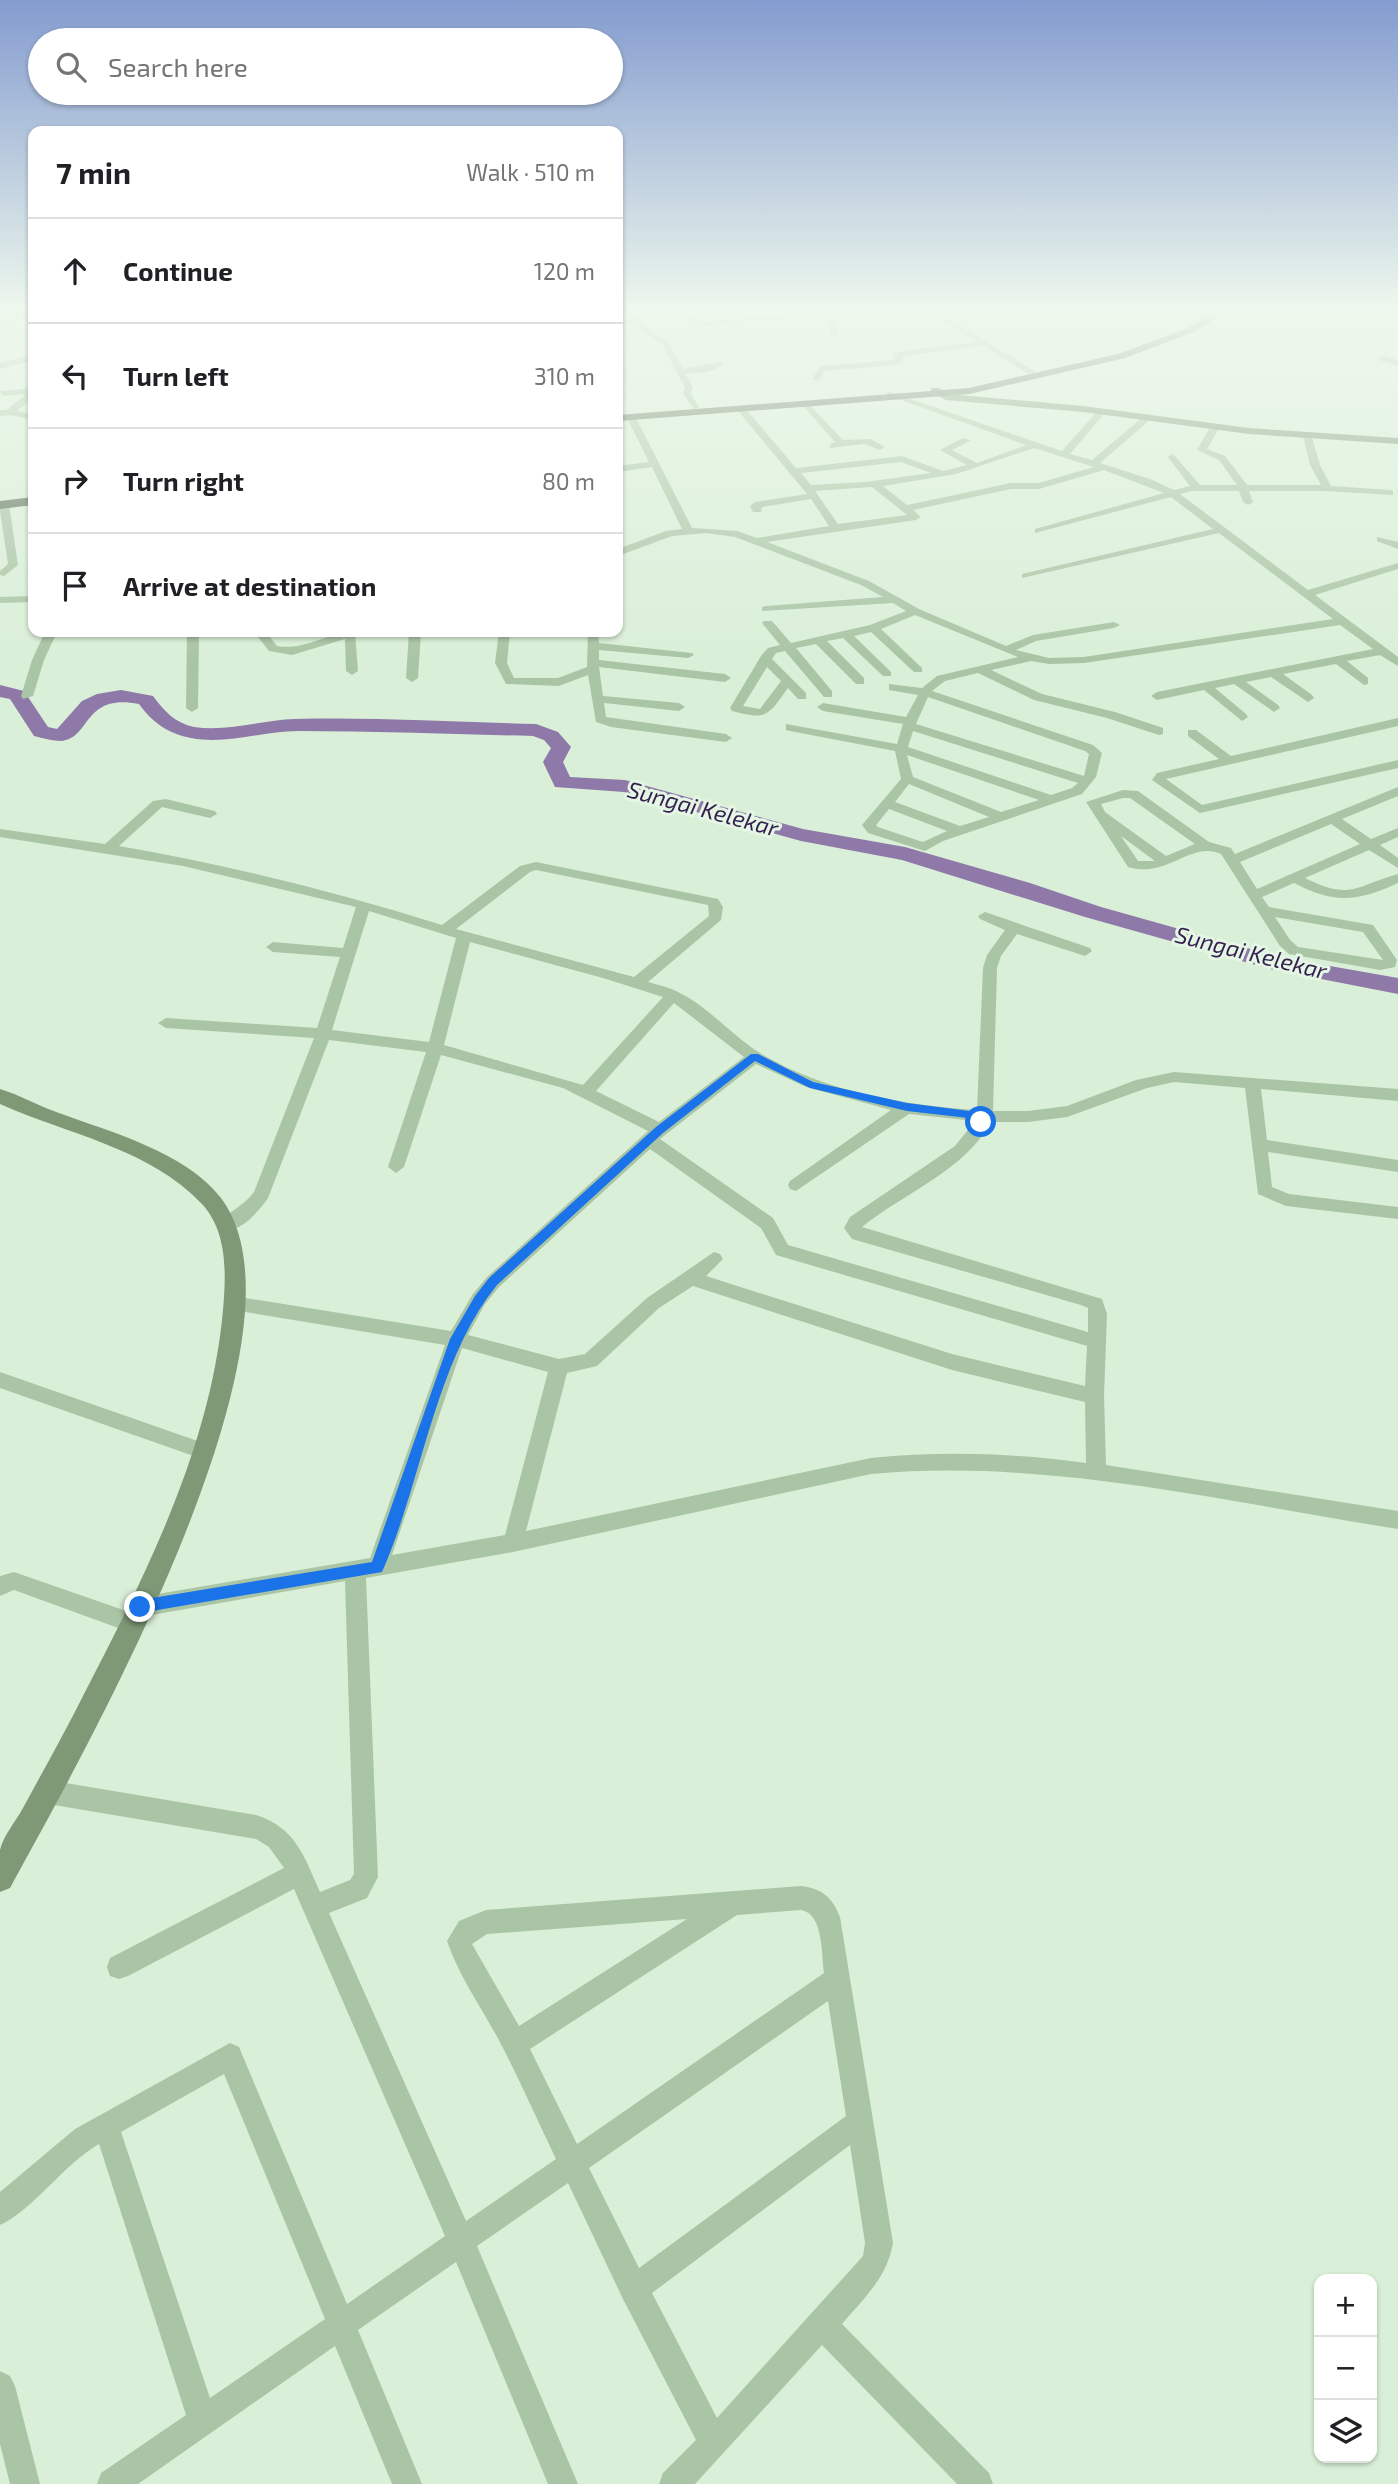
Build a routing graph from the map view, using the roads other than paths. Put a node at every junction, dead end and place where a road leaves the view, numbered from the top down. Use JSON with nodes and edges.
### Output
{"nodes":[{"id":1,"x":636,"y":426,"type":"edge"},
{"id":2,"x":756,"y":426,"type":"edge"},
{"id":3,"x":826,"y":426,"type":"edge"},
{"id":4,"x":979,"y":426,"type":"edge"},
{"id":5,"x":1089,"y":426,"type":"edge"},
{"id":6,"x":1138,"y":426,"type":"edge"},
{"id":7,"x":1208,"y":426,"type":"edge"},
{"id":8,"x":1215,"y":427,"type":"junction"},
{"id":9,"x":1308,"y":436,"type":"junction"},
{"id":10,"x":966,"y":440,"type":"dead end"},
{"id":11,"x":1398,"y":441,"type":"edge"},
{"id":12,"x":1034,"y":445,"type":"junction"},
{"id":13,"x":880,"y":447,"type":"dead end"},
{"id":14,"x":1065,"y":455,"type":"junction"},
{"id":15,"x":1173,"y":457,"type":"dead end"},
{"id":16,"x":656,"y":464,"type":"junction"},
{"id":17,"x":1093,"y":464,"type":"junction"},
{"id":18,"x":975,"y":466,"type":"junction"},
{"id":19,"x":1105,"y":467,"type":"junction"},
{"id":20,"x":623,"y":468,"type":"edge"},
{"id":21,"x":794,"y":471,"type":"junction"},
{"id":22,"x":939,"y":473,"type":"junction"},
{"id":23,"x":875,"y":485,"type":"junction"},
{"id":24,"x":1196,"y":487,"type":"junction"},
{"id":25,"x":1243,"y":487,"type":"junction"},
{"id":26,"x":1327,"y":488,"type":"junction"},
{"id":27,"x":810,"y":492,"type":"junction"},
{"id":28,"x":1171,"y":492,"type":"junction"},
{"id":29,"x":1390,"y":493,"type":"dead end"},
{"id":30,"x":28,"y":495,"type":"edge"},
{"id":31,"x":28,"y":501,"type":"edge"},
{"id":32,"x":1,"y":502,"type":"edge"},
{"id":33,"x":1248,"y":502,"type":"dead end"},
{"id":34,"x":908,"y":508,"type":"junction"},
{"id":35,"x":757,"y":510,"type":"dead end"},
{"id":36,"x":836,"y":528,"type":"junction"},
{"id":37,"x":688,"y":530,"type":"junction"},
{"id":38,"x":1221,"y":530,"type":"junction"},
{"id":39,"x":1039,"y":531,"type":"dead end"},
{"id":40,"x":1381,"y":539,"type":"dead end"},
{"id":41,"x":758,"y":541,"type":"junction"},
{"id":42,"x":1398,"y":547,"type":"edge"},
{"id":43,"x":623,"y":551,"type":"edge"},
{"id":44,"x":1398,"y":566,"type":"edge"},
{"id":45,"x":4,"y":573,"type":"dead end"},
{"id":46,"x":1026,"y":576,"type":"dead end"},
{"id":47,"x":1307,"y":594,"type":"junction"},
{"id":48,"x":28,"y":598,"type":"edge"},
{"id":49,"x":0,"y":600,"type":"edge"},
{"id":50,"x":893,"y":600,"type":"junction"},
{"id":51,"x":766,"y":609,"type":"dead end"},
{"id":52,"x":915,"y":611,"type":"junction"},
{"id":53,"x":1343,"y":621,"type":"junction"},
{"id":54,"x":768,"y":623,"type":"dead end"},
{"id":55,"x":1114,"y":625,"type":"dead end"},
{"id":56,"x":873,"y":628,"type":"junction"},
{"id":57,"x":845,"y":633,"type":"junction"},
{"id":58,"x":49,"y":637,"type":"edge"},
{"id":59,"x":193,"y":637,"type":"edge"},
{"id":60,"x":264,"y":637,"type":"edge"},
{"id":61,"x":337,"y":637,"type":"edge"},
{"id":62,"x":350,"y":637,"type":"edge"},
{"id":63,"x":415,"y":637,"type":"edge"},
{"id":64,"x":504,"y":637,"type":"edge"},
{"id":65,"x":593,"y":637,"type":"edge"},
{"id":66,"x":818,"y":639,"type":"junction"},
{"id":67,"x":789,"y":645,"type":"junction"},
{"id":68,"x":593,"y":646,"type":"junction"},
{"id":69,"x":1006,"y":650,"type":"junction"},
{"id":70,"x":1382,"y":651,"type":"junction"},
{"id":71,"x":688,"y":655,"type":"dead end"},
{"id":72,"x":765,"y":658,"type":"junction"},
{"id":73,"x":1031,"y":659,"type":"junction"},
{"id":74,"x":1338,"y":660,"type":"junction"},
{"id":75,"x":1398,"y":663,"type":"edge"},
{"id":76,"x":593,"y":666,"type":"junction"},
{"id":77,"x":918,"y":670,"type":"dead end"},
{"id":78,"x":981,"y":670,"type":"junction"},
{"id":79,"x":352,"y":671,"type":"dead end"},
{"id":80,"x":1273,"y":673,"type":"junction"},
{"id":81,"x":887,"y":674,"type":"dead end"},
{"id":82,"x":412,"y":678,"type":"dead end"},
{"id":83,"x":725,"y":678,"type":"dead end"},
{"id":84,"x":1236,"y":680,"type":"junction"},
{"id":85,"x":787,"y":681,"type":"junction"},
{"id":86,"x":860,"y":681,"type":"dead end"},
{"id":87,"x":1364,"y":681,"type":"dead end"},
{"id":88,"x":893,"y":687,"type":"dead end"},
{"id":89,"x":1206,"y":687,"type":"junction"},
{"id":90,"x":924,"y":692,"type":"junction"},
{"id":91,"x":828,"y":694,"type":"dead end"},
{"id":92,"x":27,"y":696,"type":"dead end"},
{"id":93,"x":802,"y":696,"type":"dead end"},
{"id":94,"x":1157,"y":696,"type":"dead end"},
{"id":95,"x":1308,"y":698,"type":"dead end"},
{"id":96,"x":597,"y":699,"type":"junction"},
{"id":97,"x":679,"y":707,"type":"dead end"},
{"id":98,"x":823,"y":707,"type":"dead end"},
{"id":99,"x":192,"y":708,"type":"dead end"},
{"id":100,"x":1274,"y":708,"type":"dead end"},
{"id":101,"x":1242,"y":717,"type":"dead end"},
{"id":102,"x":1398,"y":722,"type":"edge"},
{"id":103,"x":910,"y":724,"type":"junction"},
{"id":104,"x":790,"y":727,"type":"dead end"},
{"id":105,"x":1159,"y":731,"type":"dead end"},
{"id":106,"x":1192,"y":733,"type":"dead end"},
{"id":107,"x":726,"y":738,"type":"dead end"},
{"id":108,"x":902,"y":749,"type":"junction"},
{"id":109,"x":1228,"y":760,"type":"junction"},
{"id":110,"x":1398,"y":764,"type":"edge"},
{"id":111,"x":907,"y":779,"type":"junction"},
{"id":112,"x":1086,"y":782,"type":"junction"},
{"id":113,"x":1398,"y":791,"type":"edge"},
{"id":114,"x":1049,"y":799,"type":"junction"},
{"id":115,"x":887,"y":804,"type":"junction"},
{"id":116,"x":210,"y":814,"type":"dead end"},
{"id":117,"x":1100,"y":814,"type":"junction"},
{"id":118,"x":1001,"y":817,"type":"junction"},
{"id":119,"x":1332,"y":818,"type":"junction"},
{"id":120,"x":961,"y":831,"type":"junction"},
{"id":121,"x":1398,"y":832,"type":"edge"},
{"id":122,"x":0,"y":833,"type":"edge"},
{"id":123,"x":1205,"y":845,"type":"junction"},
{"id":124,"x":1368,"y":845,"type":"junction"},
{"id":125,"x":109,"y":848,"type":"junction"},
{"id":126,"x":1164,"y":860,"type":"junction"},
{"id":127,"x":1231,"y":860,"type":"junction"},
{"id":128,"x":1398,"y":864,"type":"edge"},
{"id":129,"x":1295,"y":878,"type":"junction"},
{"id":130,"x":1398,"y":878,"type":"edge"},
{"id":131,"x":1338,"y":894,"type":"junction"},
{"id":132,"x":1255,"y":895,"type":"junction"},
{"id":133,"x":364,"y":905,"type":"junction"},
{"id":134,"x":1265,"y":911,"type":"junction"},
{"id":135,"x":985,"y":916,"type":"dead end"},
{"id":136,"x":1329,"y":921,"type":"junction"},
{"id":137,"x":1014,"y":928,"type":"junction"},
{"id":138,"x":444,"y":930,"type":"junction"},
{"id":139,"x":464,"y":936,"type":"junction"},
{"id":140,"x":273,"y":947,"type":"dead end"},
{"id":141,"x":1084,"y":951,"type":"dead end"},
{"id":142,"x":349,"y":953,"type":"junction"},
{"id":143,"x":637,"y":984,"type":"junction"},
{"id":144,"x":673,"y":995,"type":"junction"},
{"id":145,"x":166,"y":1023,"type":"dead end"},
{"id":146,"x":323,"y":1034,"type":"junction"},
{"id":147,"x":435,"y":1048,"type":"junction"},
{"id":148,"x":754,"y":1057,"type":"junction"},
{"id":149,"x":1252,"y":1083,"type":"junction"},
{"id":150,"x":587,"y":1091,"type":"junction"},
{"id":151,"x":0,"y":1096,"type":"edge"},
{"id":152,"x":1398,"y":1096,"type":"edge"},
{"id":153,"x":907,"y":1107,"type":"junction"},
{"id":154,"x":985,"y":1116,"type":"junction"},
{"id":155,"x":654,"y":1135,"type":"junction"},
{"id":156,"x":1259,"y":1145,"type":"junction"},
{"id":157,"x":1398,"y":1166,"type":"edge"},
{"id":158,"x":396,"y":1167,"type":"dead end"},
{"id":159,"x":796,"y":1185,"type":"dead end"},
{"id":160,"x":1398,"y":1213,"type":"edge"},
{"id":161,"x":227,"y":1225,"type":"junction"},
{"id":162,"x":714,"y":1259,"type":"dead end"},
{"id":163,"x":691,"y":1278,"type":"junction"},
{"id":164,"x":233,"y":1303,"type":"junction"},
{"id":165,"x":456,"y":1339,"type":"junction"},
{"id":166,"x":1097,"y":1342,"type":"junction"},
{"id":167,"x":559,"y":1367,"type":"junction"},
{"id":168,"x":0,"y":1380,"type":"edge"},
{"id":169,"x":1094,"y":1396,"type":"junction"},
{"id":170,"x":205,"y":1451,"type":"junction"},
{"id":171,"x":1096,"y":1472,"type":"junction"},
{"id":172,"x":1398,"y":1520,"type":"edge"},
{"id":173,"x":513,"y":1543,"type":"junction"},
{"id":174,"x":366,"y":1569,"type":"junction"},
{"id":175,"x":0,"y":1586,"type":"edge"},
{"id":176,"x":136,"y":1615,"type":"junction"},
{"id":177,"x":48,"y":1792,"type":"junction"},
{"id":178,"x":299,"y":1873,"type":"junction"},
{"id":179,"x":0,"y":1878,"type":"edge"},
{"id":180,"x":733,"y":1903,"type":"junction"},
{"id":181,"x":313,"y":1907,"type":"junction"},
{"id":182,"x":119,"y":1966,"type":"dead end"},
{"id":183,"x":838,"y":1979,"type":"junction"},
{"id":184,"x":515,"y":2044,"type":"junction"},
{"id":185,"x":860,"y":2122,"type":"junction"},
{"id":186,"x":106,"y":2125,"type":"junction"},
{"id":187,"x":571,"y":2164,"type":"junction"},
{"id":188,"x":0,"y":2211,"type":"edge"},
{"id":189,"x":461,"y":2241,"type":"junction"},
{"id":190,"x":633,"y":2289,"type":"junction"},
{"id":191,"x":341,"y":2324,"type":"junction"},
{"id":192,"x":822,"y":2324,"type":"junction"},
{"id":193,"x":0,"y":2386,"type":"edge"},
{"id":194,"x":203,"y":2421,"type":"junction"},
{"id":195,"x":715,"y":2443,"type":"junction"},
{"id":196,"x":399,"y":2480,"type":"edge"},
{"id":197,"x":675,"y":2483,"type":"edge"},
{"id":198,"x":25,"y":2484,"type":"edge"},
{"id":199,"x":112,"y":2484,"type":"edge"},
{"id":200,"x":563,"y":2484,"type":"edge"},
{"id":201,"x":978,"y":2484,"type":"edge"}],
"edges":[{"from":1,"to":16,"type":"street"},
{"from":2,"to":21,"type":"street"},
{"from":3,"to":13,"type":"street"},
{"from":4,"to":12,"type":"street"},
{"from":5,"to":14,"type":"street"},
{"from":6,"to":17,"type":"street"},
{"from":7,"to":8,"type":"street"},
{"from":8,"to":9,"type":"street"},
{"from":8,"to":25,"type":"street"},
{"from":9,"to":11,"type":"street"},
{"from":9,"to":26,"type":"street"},
{"from":10,"to":18,"type":"street"},
{"from":12,"to":14,"type":"street"},
{"from":12,"to":18,"type":"street"},
{"from":14,"to":17,"type":"street"},
{"from":15,"to":24,"type":"street"},
{"from":16,"to":20,"type":"street"},
{"from":16,"to":37,"type":"street"},
{"from":17,"to":19,"type":"street"},
{"from":18,"to":22,"type":"street"},
{"from":19,"to":28,"type":"street"},
{"from":19,"to":34,"type":"street"},
{"from":21,"to":22,"type":"street"},
{"from":21,"to":27,"type":"street"},
{"from":22,"to":23,"type":"street"},
{"from":23,"to":27,"type":"street"},
{"from":23,"to":34,"type":"street"},
{"from":24,"to":25,"type":"street"},
{"from":24,"to":28,"type":"street"},
{"from":25,"to":26,"type":"street"},
{"from":25,"to":33,"type":"street"},
{"from":26,"to":29,"type":"street"},
{"from":27,"to":35,"type":"street"},
{"from":27,"to":36,"type":"street"},
{"from":28,"to":38,"type":"street"},
{"from":28,"to":39,"type":"street"},
{"from":30,"to":32,"type":"main road"},
{"from":31,"to":32,"type":"main road"},
{"from":32,"to":45,"type":"street"},
{"from":34,"to":36,"type":"street"},
{"from":36,"to":41,"type":"street"},
{"from":37,"to":41,"type":"street"},
{"from":37,"to":43,"type":"street"},
{"from":38,"to":46,"type":"street"},
{"from":38,"to":47,"type":"street"},
{"from":40,"to":42,"type":"street"},
{"from":41,"to":50,"type":"street"},
{"from":44,"to":47,"type":"street"},
{"from":47,"to":53,"type":"street"},
{"from":48,"to":49,"type":"street"},
{"from":50,"to":51,"type":"street"},
{"from":50,"to":52,"type":"street"},
{"from":52,"to":56,"type":"street"},
{"from":52,"to":69,"type":"street"},
{"from":53,"to":70,"type":"street"},
{"from":53,"to":73,"type":"street"},
{"from":54,"to":67,"type":"street"},
{"from":55,"to":69,"type":"street"},
{"from":56,"to":57,"type":"street"},
{"from":56,"to":77,"type":"street"},
{"from":57,"to":66,"type":"street"},
{"from":57,"to":81,"type":"street"},
{"from":58,"to":92,"type":"street"},
{"from":59,"to":99,"type":"street"},
{"from":60,"to":61,"type":"street"},
{"from":62,"to":79,"type":"street"},
{"from":63,"to":82,"type":"street"},
{"from":64,"to":76,"type":"street"},
{"from":65,"to":68,"type":"street"},
{"from":66,"to":67,"type":"street"},
{"from":66,"to":86,"type":"street"},
{"from":67,"to":72,"type":"street"},
{"from":67,"to":91,"type":"street"},
{"from":68,"to":71,"type":"street"},
{"from":68,"to":76,"type":"street"},
{"from":69,"to":73,"type":"street"},
{"from":70,"to":74,"type":"street"},
{"from":70,"to":75,"type":"street"},
{"from":72,"to":85,"type":"street"},
{"from":72,"to":85,"type":"street"},
{"from":73,"to":78,"type":"street"},
{"from":74,"to":80,"type":"street"},
{"from":74,"to":87,"type":"street"},
{"from":76,"to":83,"type":"street"},
{"from":76,"to":96,"type":"street"},
{"from":78,"to":90,"type":"street"},
{"from":78,"to":105,"type":"street"},
{"from":80,"to":84,"type":"street"},
{"from":80,"to":95,"type":"street"},
{"from":84,"to":89,"type":"street"},
{"from":84,"to":100,"type":"street"},
{"from":85,"to":93,"type":"street"},
{"from":88,"to":90,"type":"street"},
{"from":89,"to":94,"type":"street"},
{"from":89,"to":101,"type":"street"},
{"from":90,"to":103,"type":"street"},
{"from":90,"to":112,"type":"street"},
{"from":96,"to":97,"type":"street"},
{"from":96,"to":107,"type":"street"},
{"from":98,"to":103,"type":"street"},
{"from":102,"to":109,"type":"street"},
{"from":103,"to":108,"type":"street"},
{"from":103,"to":112,"type":"street"},
{"from":104,"to":108,"type":"street"},
{"from":106,"to":109,"type":"street"},
{"from":108,"to":111,"type":"street"},
{"from":108,"to":114,"type":"street"},
{"from":109,"to":110,"type":"street"},
{"from":111,"to":115,"type":"street"},
{"from":111,"to":118,"type":"street"},
{"from":112,"to":114,"type":"street"},
{"from":113,"to":119,"type":"street"},
{"from":114,"to":118,"type":"street"},
{"from":115,"to":120,"type":"street"},
{"from":115,"to":120,"type":"street"},
{"from":116,"to":125,"type":"street"},
{"from":117,"to":123,"type":"street"},
{"from":117,"to":126,"type":"street"},
{"from":117,"to":126,"type":"street"},
{"from":118,"to":120,"type":"street"},
{"from":119,"to":124,"type":"street"},
{"from":119,"to":127,"type":"street"},
{"from":121,"to":124,"type":"street"},
{"from":122,"to":125,"type":"street"},
{"from":123,"to":126,"type":"street"},
{"from":123,"to":127,"type":"street"},
{"from":124,"to":128,"type":"street"},
{"from":124,"to":129,"type":"street"},
{"from":125,"to":133,"type":"street"},
{"from":127,"to":132,"type":"street"},
{"from":129,"to":131,"type":"street"},
{"from":129,"to":132,"type":"street"},
{"from":130,"to":131,"type":"street"},
{"from":131,"to":136,"type":"street"},
{"from":132,"to":134,"type":"street"},
{"from":133,"to":138,"type":"street"},
{"from":133,"to":142,"type":"street"},
{"from":134,"to":136,"type":"street"},
{"from":134,"to":136,"type":"street"},
{"from":135,"to":137,"type":"street"},
{"from":137,"to":141,"type":"street"},
{"from":137,"to":154,"type":"street"},
{"from":138,"to":139,"type":"street"},
{"from":138,"to":143,"type":"street"},
{"from":139,"to":143,"type":"street"},
{"from":139,"to":147,"type":"street"},
{"from":140,"to":142,"type":"street"},
{"from":142,"to":146,"type":"street"},
{"from":143,"to":144,"type":"street"},
{"from":144,"to":148,"type":"street"},
{"from":144,"to":150,"type":"street"},
{"from":145,"to":146,"type":"street"},
{"from":146,"to":147,"type":"street"},
{"from":146,"to":161,"type":"street"},
{"from":147,"to":150,"type":"street"},
{"from":147,"to":158,"type":"street"},
{"from":148,"to":153,"type":"street"},
{"from":148,"to":155,"type":"street"},
{"from":149,"to":152,"type":"street"},
{"from":149,"to":154,"type":"street"},
{"from":149,"to":156,"type":"street"},
{"from":150,"to":155,"type":"street"},
{"from":151,"to":161,"type":"street"},
{"from":153,"to":154,"type":"street"},
{"from":153,"to":159,"type":"street"},
{"from":154,"to":166,"type":"street"},
{"from":155,"to":165,"type":"street"},
{"from":155,"to":166,"type":"street"},
{"from":156,"to":157,"type":"street"},
{"from":156,"to":160,"type":"street"},
{"from":161,"to":164,"type":"street"},
{"from":162,"to":163,"type":"street"},
{"from":163,"to":167,"type":"street"},
{"from":163,"to":169,"type":"street"},
{"from":164,"to":165,"type":"street"},
{"from":164,"to":170,"type":"street"},
{"from":165,"to":167,"type":"street"},
{"from":165,"to":174,"type":"street"},
{"from":166,"to":169,"type":"street"},
{"from":167,"to":173,"type":"street"},
{"from":168,"to":170,"type":"street"},
{"from":169,"to":171,"type":"street"},
{"from":170,"to":176,"type":"street"},
{"from":171,"to":172,"type":"street"},
{"from":171,"to":173,"type":"street"},
{"from":173,"to":174,"type":"street"},
{"from":174,"to":176,"type":"street"},
{"from":174,"to":181,"type":"street"},
{"from":175,"to":176,"type":"street"},
{"from":176,"to":177,"type":"street"},
{"from":177,"to":178,"type":"street"},
{"from":177,"to":179,"type":"street"},
{"from":178,"to":181,"type":"street"},
{"from":178,"to":182,"type":"street"},
{"from":180,"to":183,"type":"street"},
{"from":180,"to":184,"type":"street"},
{"from":180,"to":184,"type":"street"},
{"from":181,"to":189,"type":"street"},
{"from":183,"to":185,"type":"street"},
{"from":183,"to":187,"type":"street"},
{"from":184,"to":187,"type":"street"},
{"from":185,"to":190,"type":"street"},
{"from":185,"to":192,"type":"street"},
{"from":186,"to":188,"type":"street"},
{"from":186,"to":191,"type":"street"},
{"from":186,"to":194,"type":"street"},
{"from":187,"to":189,"type":"street"},
{"from":187,"to":190,"type":"street"},
{"from":189,"to":191,"type":"street"},
{"from":189,"to":200,"type":"street"},
{"from":190,"to":195,"type":"street"},
{"from":191,"to":194,"type":"street"},
{"from":191,"to":196,"type":"street"},
{"from":192,"to":195,"type":"street"},
{"from":192,"to":201,"type":"street"},
{"from":193,"to":198,"type":"street"},
{"from":194,"to":199,"type":"street"},
{"from":195,"to":197,"type":"street"}]}
